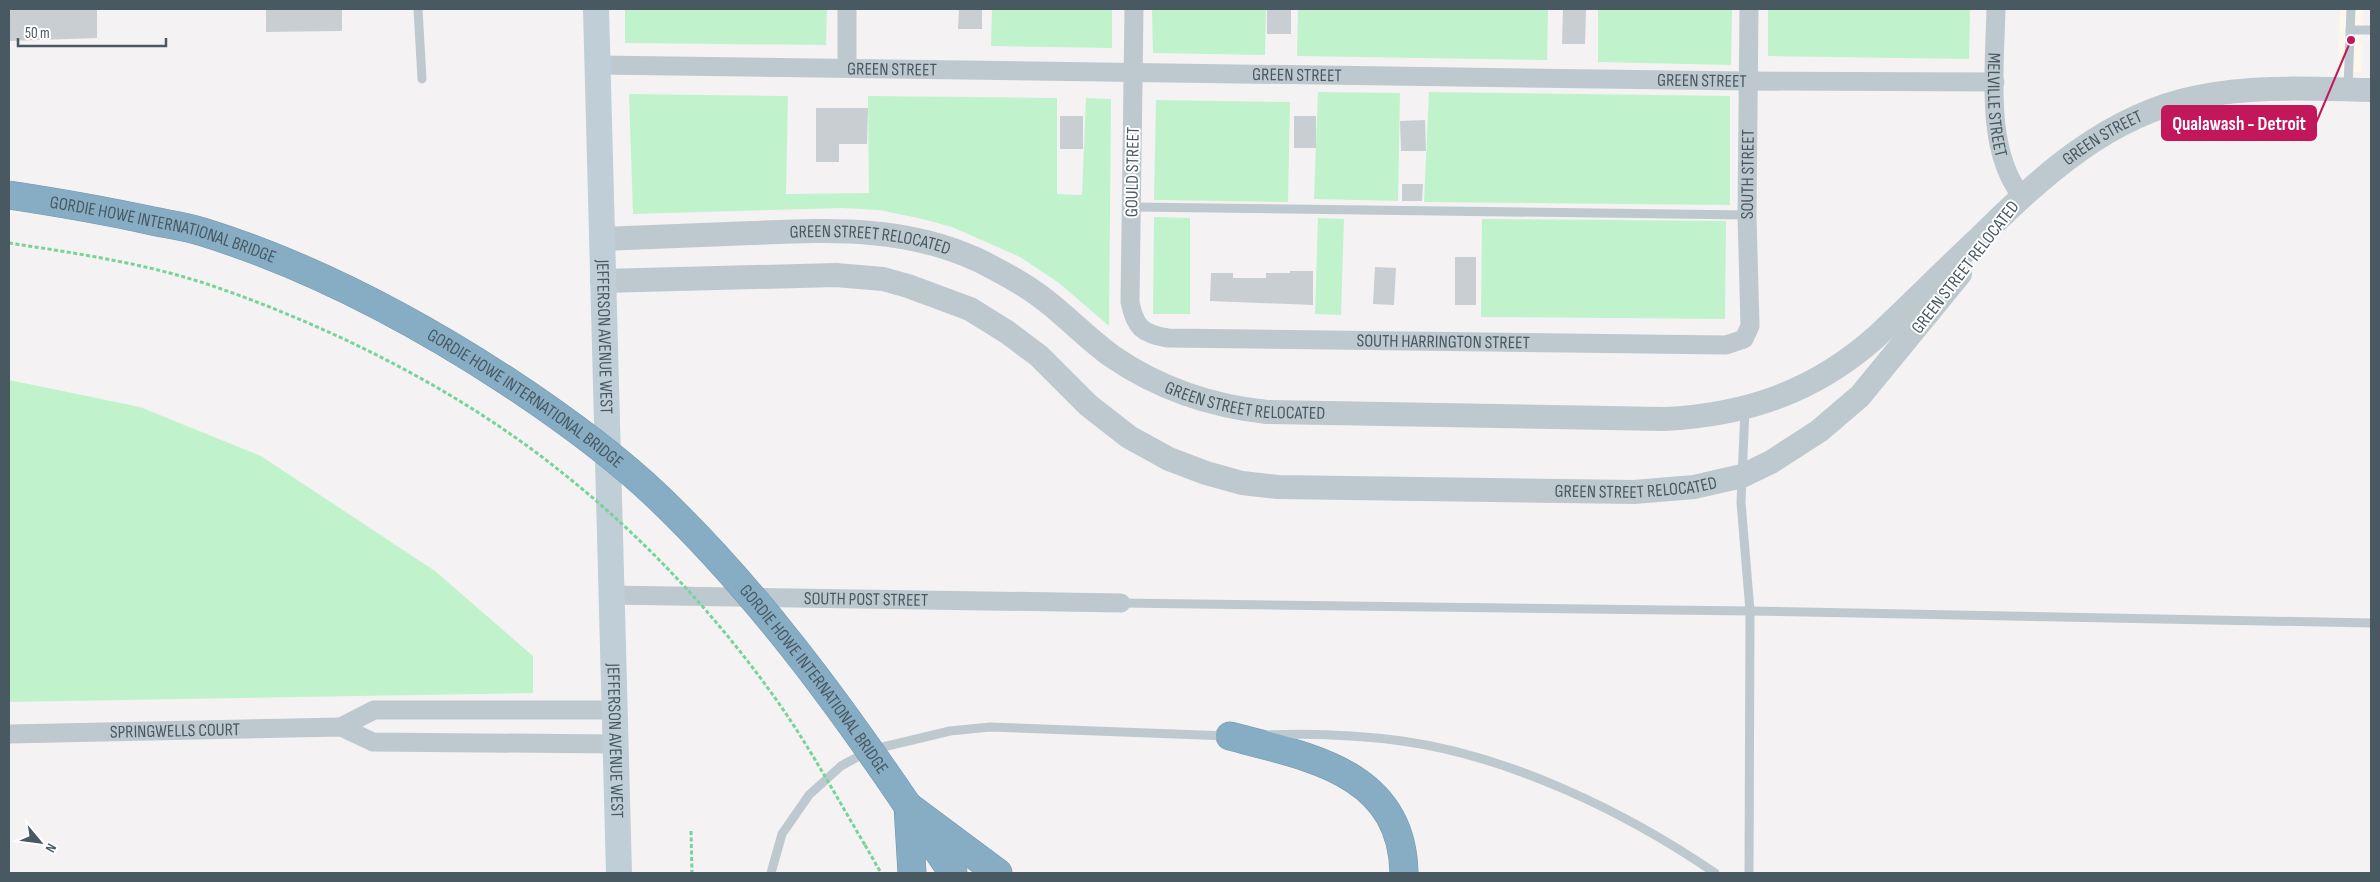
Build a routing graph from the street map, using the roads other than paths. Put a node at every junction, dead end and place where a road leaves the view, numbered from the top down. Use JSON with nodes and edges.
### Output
{"nodes":[{"id":1,"x":418,"y":9,"type":"edge"},
{"id":2,"x":596,"y":9,"type":"edge"},
{"id":3,"x":847,"y":9,"type":"edge"},
{"id":4,"x":1134,"y":9,"type":"edge"},
{"id":5,"x":1749,"y":9,"type":"edge"},
{"id":6,"x":1996,"y":9,"type":"edge"},
{"id":7,"x":2351,"y":9,"type":"edge"},
{"id":8,"x":2350,"y":30,"type":"junction"},
{"id":9,"x":2371,"y":30,"type":"edge"},
{"id":10,"x":598,"y":65,"type":"junction"},
{"id":11,"x":847,"y":68,"type":"junction"},
{"id":12,"x":1134,"y":72,"type":"junction"},
{"id":13,"x":422,"y":79,"type":"dead end"},
{"id":14,"x":1747,"y":81,"type":"junction"},
{"id":15,"x":1995,"y":82,"type":"junction"},
{"id":16,"x":2348,"y":90,"type":"junction"},
{"id":17,"x":2371,"y":90,"type":"edge"},
{"id":18,"x":9,"y":195,"type":"edge"},
{"id":19,"x":2022,"y":196,"type":"junction"},
{"id":20,"x":1132,"y":207,"type":"junction"},
{"id":21,"x":1747,"y":215,"type":"junction"},
{"id":22,"x":602,"y":239,"type":"junction"},
{"id":23,"x":602,"y":281,"type":"junction"},
{"id":24,"x":1143,"y":332,"type":"joint"},
{"id":25,"x":1744,"y":339,"type":"joint"},
{"id":26,"x":1745,"y":409,"type":"junction"},
{"id":27,"x":1742,"y":476,"type":"junction"},
{"id":28,"x":610,"y":595,"type":"junction"},
{"id":29,"x":1122,"y":602,"type":"joint"},
{"id":30,"x":1750,"y":611,"type":"junction"},
{"id":31,"x":2371,"y":623,"type":"edge"},
{"id":32,"x":613,"y":710,"type":"junction"},
{"id":33,"x":341,"y":727,"type":"junction"},
{"id":34,"x":9,"y":734,"type":"edge"},
{"id":35,"x":1230,"y":736,"type":"junction"},
{"id":36,"x":614,"y":744,"type":"junction"},
{"id":37,"x":908,"y":806,"type":"junction"},
{"id":38,"x":618,"y":873,"type":"edge"},
{"id":39,"x":771,"y":873,"type":"edge"},
{"id":40,"x":912,"y":873,"type":"edge"},
{"id":41,"x":952,"y":873,"type":"edge"},
{"id":42,"x":998,"y":873,"type":"edge"},
{"id":43,"x":1404,"y":873,"type":"edge"},
{"id":44,"x":1715,"y":873,"type":"edge"},
{"id":45,"x":1749,"y":873,"type":"edge"}],
"edges":[{"from":1,"to":13,"type":"lane"},
{"from":2,"to":10,"type":"main road","name":"JEFFERSON AVENUE WEST"},
{"from":3,"to":11,"type":"street"},
{"from":4,"to":12,"type":"street","name":"GOULD STREET"},
{"from":5,"to":14,"type":"street","name":"SOUTH STREET"},
{"from":6,"to":15,"type":"street","name":"MELVILLE STREET"},
{"from":7,"to":8,"type":"lane"},
{"from":8,"to":9,"type":"lane"},
{"from":8,"to":16,"type":"lane"},
{"from":10,"to":11,"type":"street","name":"GREEN STREET"},
{"from":10,"to":22,"type":"main road","name":"JEFFERSON AVENUE WEST"},
{"from":11,"to":12,"type":"street","name":"GREEN STREET"},
{"from":12,"to":14,"type":"street","name":"GREEN STREET"},
{"from":12,"to":20,"type":"street","name":"GOULD STREET"},
{"from":14,"to":15,"type":"street","name":"GREEN STREET"},
{"from":14,"to":21,"type":"street","name":"SOUTH STREET"},
{"from":15,"to":19,"type":"street","name":"MELVILLE STREET"},
{"from":16,"to":17,"type":"street","name":"GREEN STREET"},
{"from":16,"to":19,"type":"street","name":"GREEN STREET"},
{"from":18,"to":37,"type":"highway","name":"GORDIE HOWE INTERNATIONAL BRIDGE","bridge":true},
{"from":19,"to":26,"type":"street","name":"GREEN STREET RELOCATED"},
{"from":19,"to":27,"type":"street","name":"GREEN STREET RELOCATED"},
{"from":20,"to":21,"type":"lane"},
{"from":20,"to":24,"type":"street","name":"GOULD STREET"},
{"from":21,"to":25,"type":"street","name":"SOUTH STREET"},
{"from":22,"to":23,"type":"main road","name":"JEFFERSON AVENUE WEST"},
{"from":22,"to":26,"type":"street","name":"GREEN STREET RELOCATED"},
{"from":23,"to":27,"type":"street","name":"GREEN STREET RELOCATED"},
{"from":23,"to":28,"type":"main road","name":"JEFFERSON AVENUE WEST"},
{"from":24,"to":25,"type":"street","name":"SOUTH HARRINGTON STREET"},
{"from":26,"to":27,"type":"lane"},
{"from":27,"to":30,"type":"lane"},
{"from":28,"to":29,"type":"street","name":"SOUTH POST STREET"},
{"from":28,"to":32,"type":"main road","name":"JEFFERSON AVENUE WEST"},
{"from":29,"to":30,"type":"lane"},
{"from":30,"to":31,"type":"lane"},
{"from":30,"to":45,"type":"lane"},
{"from":32,"to":33,"type":"street","name":"SPRINGWELLS COURT"},
{"from":32,"to":36,"type":"main road","name":"JEFFERSON AVENUE WEST"},
{"from":33,"to":34,"type":"street","name":"SPRINGWELLS COURT"},
{"from":33,"to":36,"type":"street","name":"SPRINGWELLS COURT"},
{"from":35,"to":39,"type":"lane"},
{"from":35,"to":43,"type":"highway"},
{"from":35,"to":44,"type":"lane"},
{"from":36,"to":38,"type":"main road","name":"JEFFERSON AVENUE WEST"},
{"from":37,"to":40,"type":"highway"},
{"from":37,"to":41,"type":"highway","name":"GORDIE HOWE INTERNATIONAL BRIDGE"},
{"from":37,"to":42,"type":"highway"}]}
